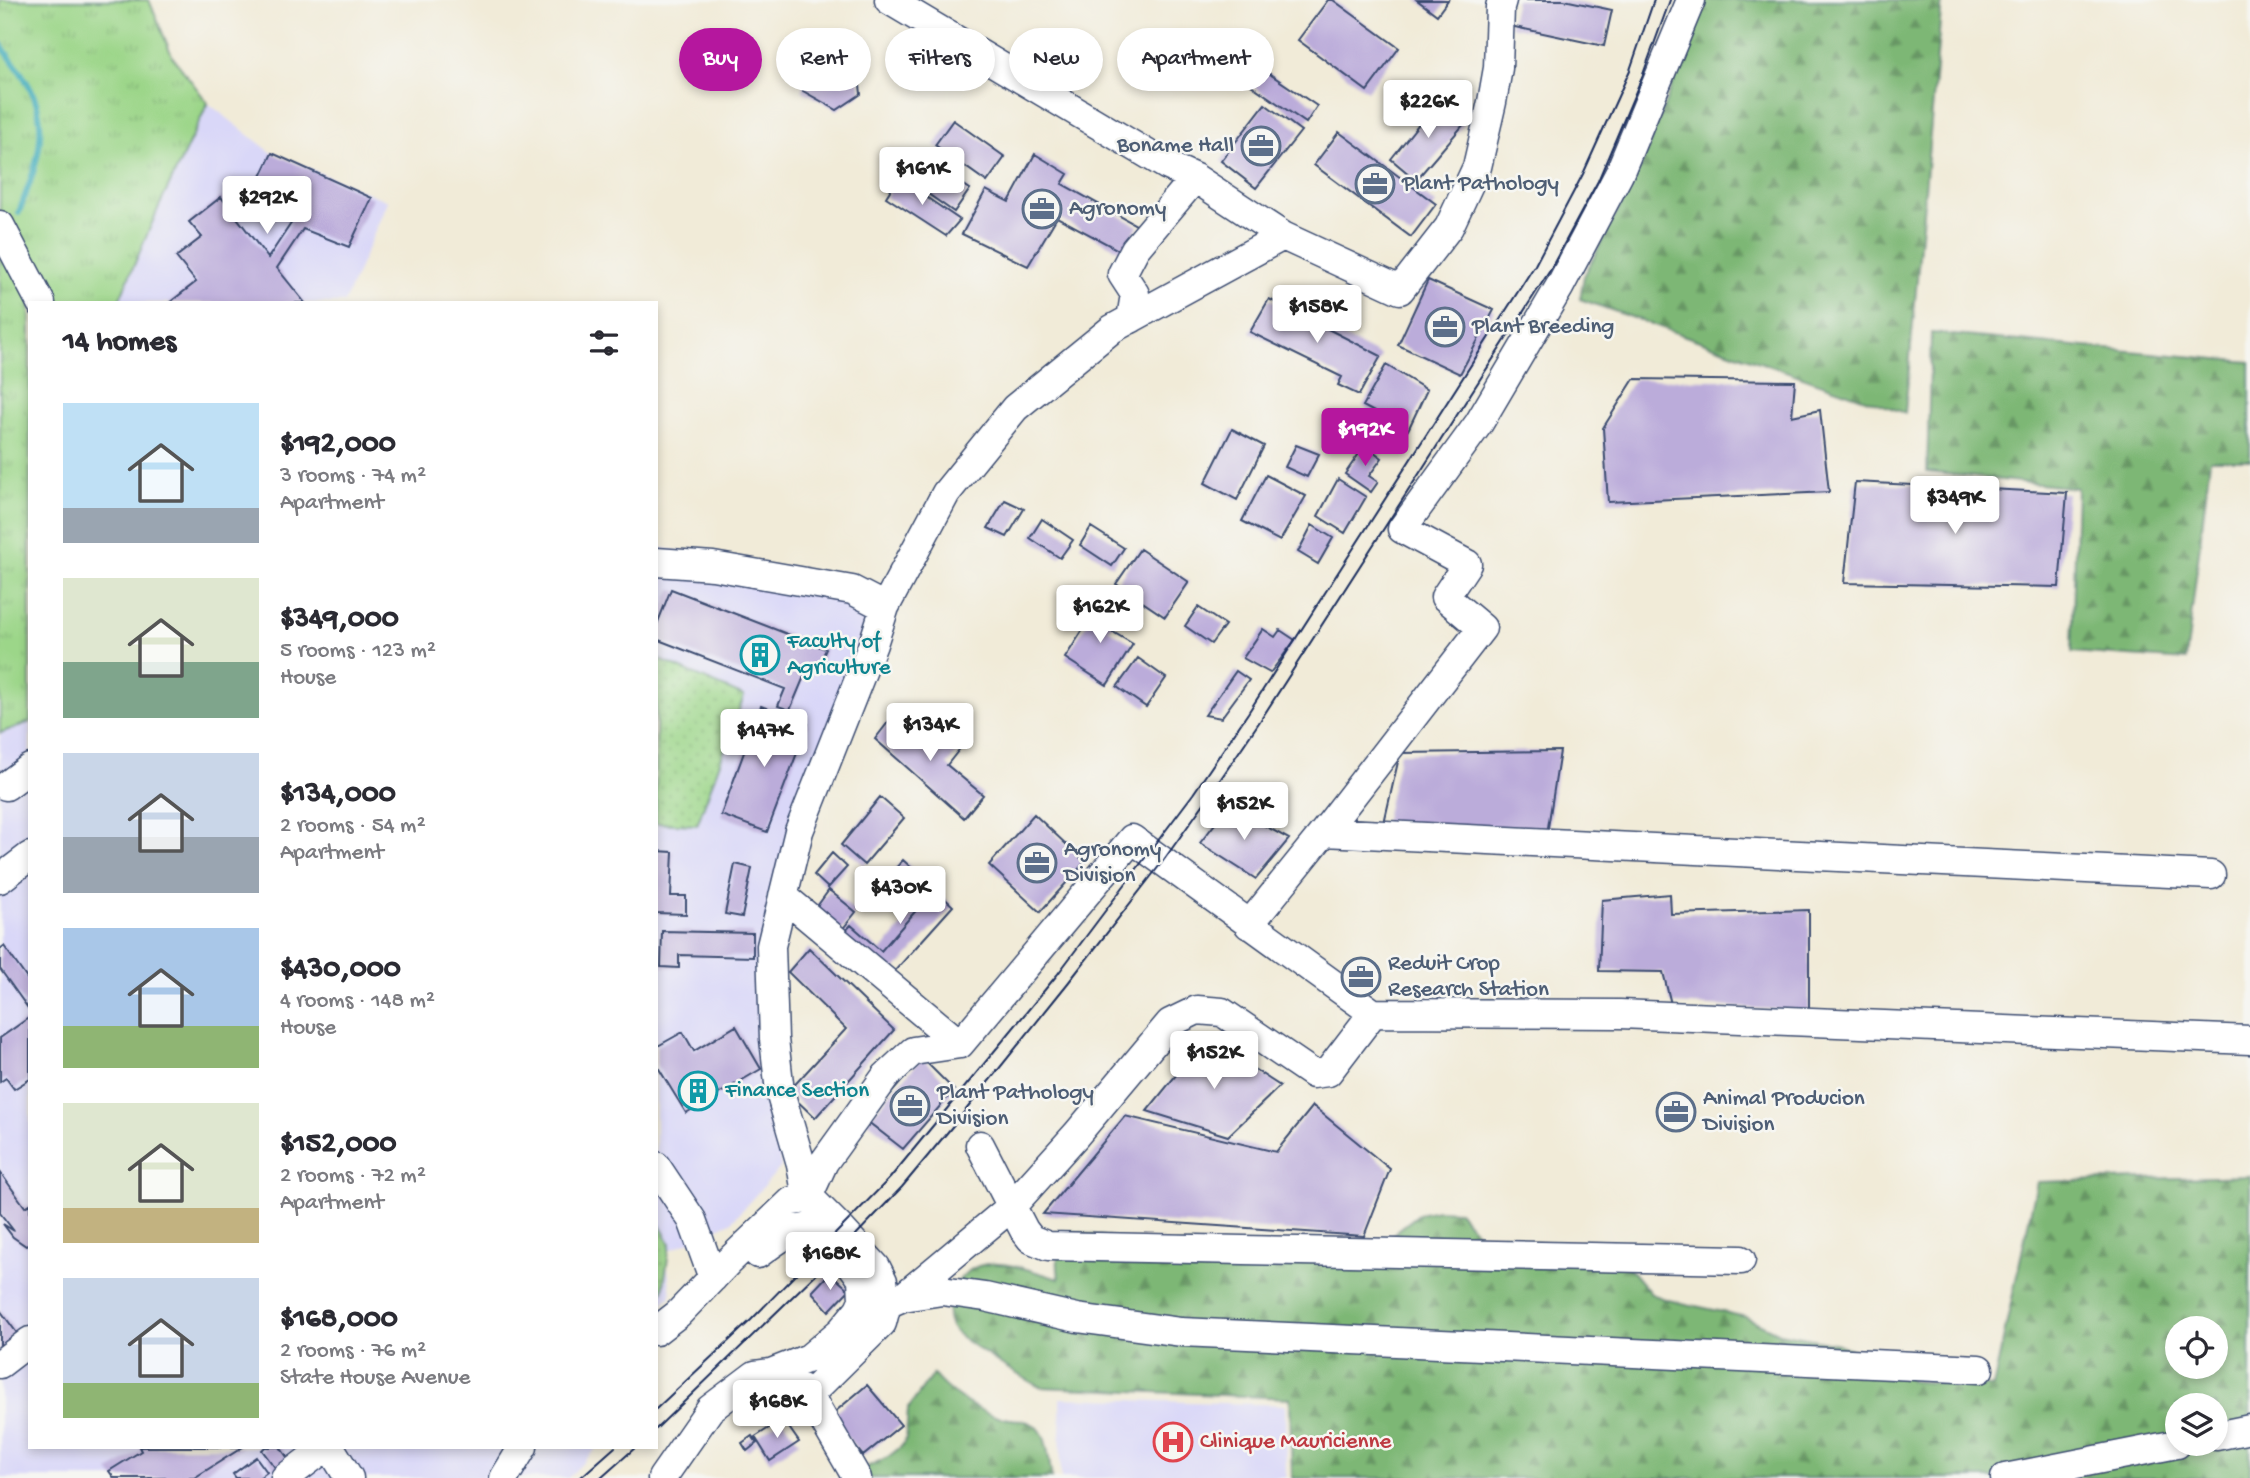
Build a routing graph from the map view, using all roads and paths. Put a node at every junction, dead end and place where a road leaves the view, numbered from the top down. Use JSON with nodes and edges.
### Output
{"nodes":[{"id":1,"x":889,"y":0,"type":"edge"},
{"id":2,"x":1502,"y":0,"type":"edge"},
{"id":3,"x":1691,"y":0,"type":"edge"},
{"id":4,"x":1195,"y":178,"type":"junction"},
{"id":5,"x":0,"y":225,"type":"edge"},
{"id":6,"x":1283,"y":236,"type":"junction"},
{"id":7,"x":40,"y":301,"type":"edge"},
{"id":8,"x":1131,"y":319,"type":"junction"},
{"id":9,"x":658,"y":562,"type":"edge"},
{"id":10,"x":885,"y":607,"type":"junction"},
{"id":11,"x":1324,"y":832,"type":"junction"},
{"id":12,"x":28,"y":858,"type":"edge"},
{"id":13,"x":2211,"y":875,"type":"dead end"},
{"id":14,"x":0,"y":879,"type":"edge"},
{"id":15,"x":783,"y":896,"type":"junction"},
{"id":16,"x":1250,"y":925,"type":"junction"},
{"id":17,"x":1373,"y":1013,"type":"junction"},
{"id":18,"x":2250,"y":1040,"type":"edge"},
{"id":19,"x":960,"y":1044,"type":"junction"},
{"id":20,"x":980,"y":1145,"type":"dead end"},
{"id":21,"x":658,"y":1169,"type":"edge"},
{"id":22,"x":807,"y":1199,"type":"junction"},
{"id":23,"x":1011,"y":1207,"type":"junction"},
{"id":24,"x":696,"y":1233,"type":"junction"},
{"id":25,"x":1741,"y":1260,"type":"dead end"},
{"id":26,"x":713,"y":1278,"type":"junction"},
{"id":27,"x":895,"y":1301,"type":"junction"},
{"id":28,"x":667,"y":1322,"type":"edge"},
{"id":29,"x":28,"y":1343,"type":"edge"},
{"id":30,"x":658,"y":1349,"type":"edge"},
{"id":31,"x":0,"y":1364,"type":"edge"},
{"id":32,"x":1979,"y":1369,"type":"dead end"},
{"id":33,"x":771,"y":1373,"type":"junction"},
{"id":34,"x":809,"y":1395,"type":"junction"},
{"id":35,"x":2250,"y":1429,"type":"edge"},
{"id":36,"x":2228,"y":1434,"type":"edge"},
{"id":37,"x":2165,"y":1446,"type":"edge"},
{"id":38,"x":325,"y":1449,"type":"edge"},
{"id":39,"x":329,"y":1449,"type":"edge"},
{"id":40,"x":522,"y":1449,"type":"edge"},
{"id":41,"x":285,"y":1478,"type":"edge"},
{"id":42,"x":349,"y":1478,"type":"edge"},
{"id":43,"x":504,"y":1478,"type":"edge"},
{"id":44,"x":662,"y":1478,"type":"edge"},
{"id":45,"x":857,"y":1478,"type":"edge"},
{"id":46,"x":2005,"y":1478,"type":"edge"}],
"edges":[{"from":1,"to":4,"type":"street"},
{"from":2,"to":6,"type":"street"},
{"from":3,"to":11,"type":"street"},
{"from":4,"to":6,"type":"street"},
{"from":4,"to":8,"type":"street"},
{"from":5,"to":7,"type":"street"},
{"from":6,"to":8,"type":"street"},
{"from":8,"to":10,"type":"street"},
{"from":9,"to":10,"type":"street"},
{"from":10,"to":15,"type":"street"},
{"from":11,"to":13,"type":"street"},
{"from":11,"to":16,"type":"street"},
{"from":12,"to":14,"type":"street"},
{"from":15,"to":19,"type":"street"},
{"from":15,"to":22,"type":"street"},
{"from":16,"to":17,"type":"street"},
{"from":16,"to":19,"type":"street"},
{"from":17,"to":18,"type":"street"},
{"from":17,"to":23,"type":"street"},
{"from":19,"to":22,"type":"street"},
{"from":20,"to":23,"type":"street"},
{"from":21,"to":24,"type":"street"},
{"from":22,"to":26,"type":"street"},
{"from":22,"to":27,"type":"street"},
{"from":23,"to":25,"type":"street"},
{"from":23,"to":27,"type":"street"},
{"from":24,"to":26,"type":"street"},
{"from":24,"to":28,"type":"street"},
{"from":26,"to":28,"type":"street"},
{"from":27,"to":32,"type":"street"},
{"from":27,"to":34,"type":"street"},
{"from":29,"to":31,"type":"street"},
{"from":30,"to":33,"type":"street"},
{"from":33,"to":34,"type":"street"},
{"from":33,"to":44,"type":"street"},
{"from":34,"to":45,"type":"street"},
{"from":35,"to":36,"type":"street"},
{"from":37,"to":46,"type":"street"},
{"from":38,"to":41,"type":"street"},
{"from":39,"to":42,"type":"street"},
{"from":40,"to":43,"type":"street"}]}
